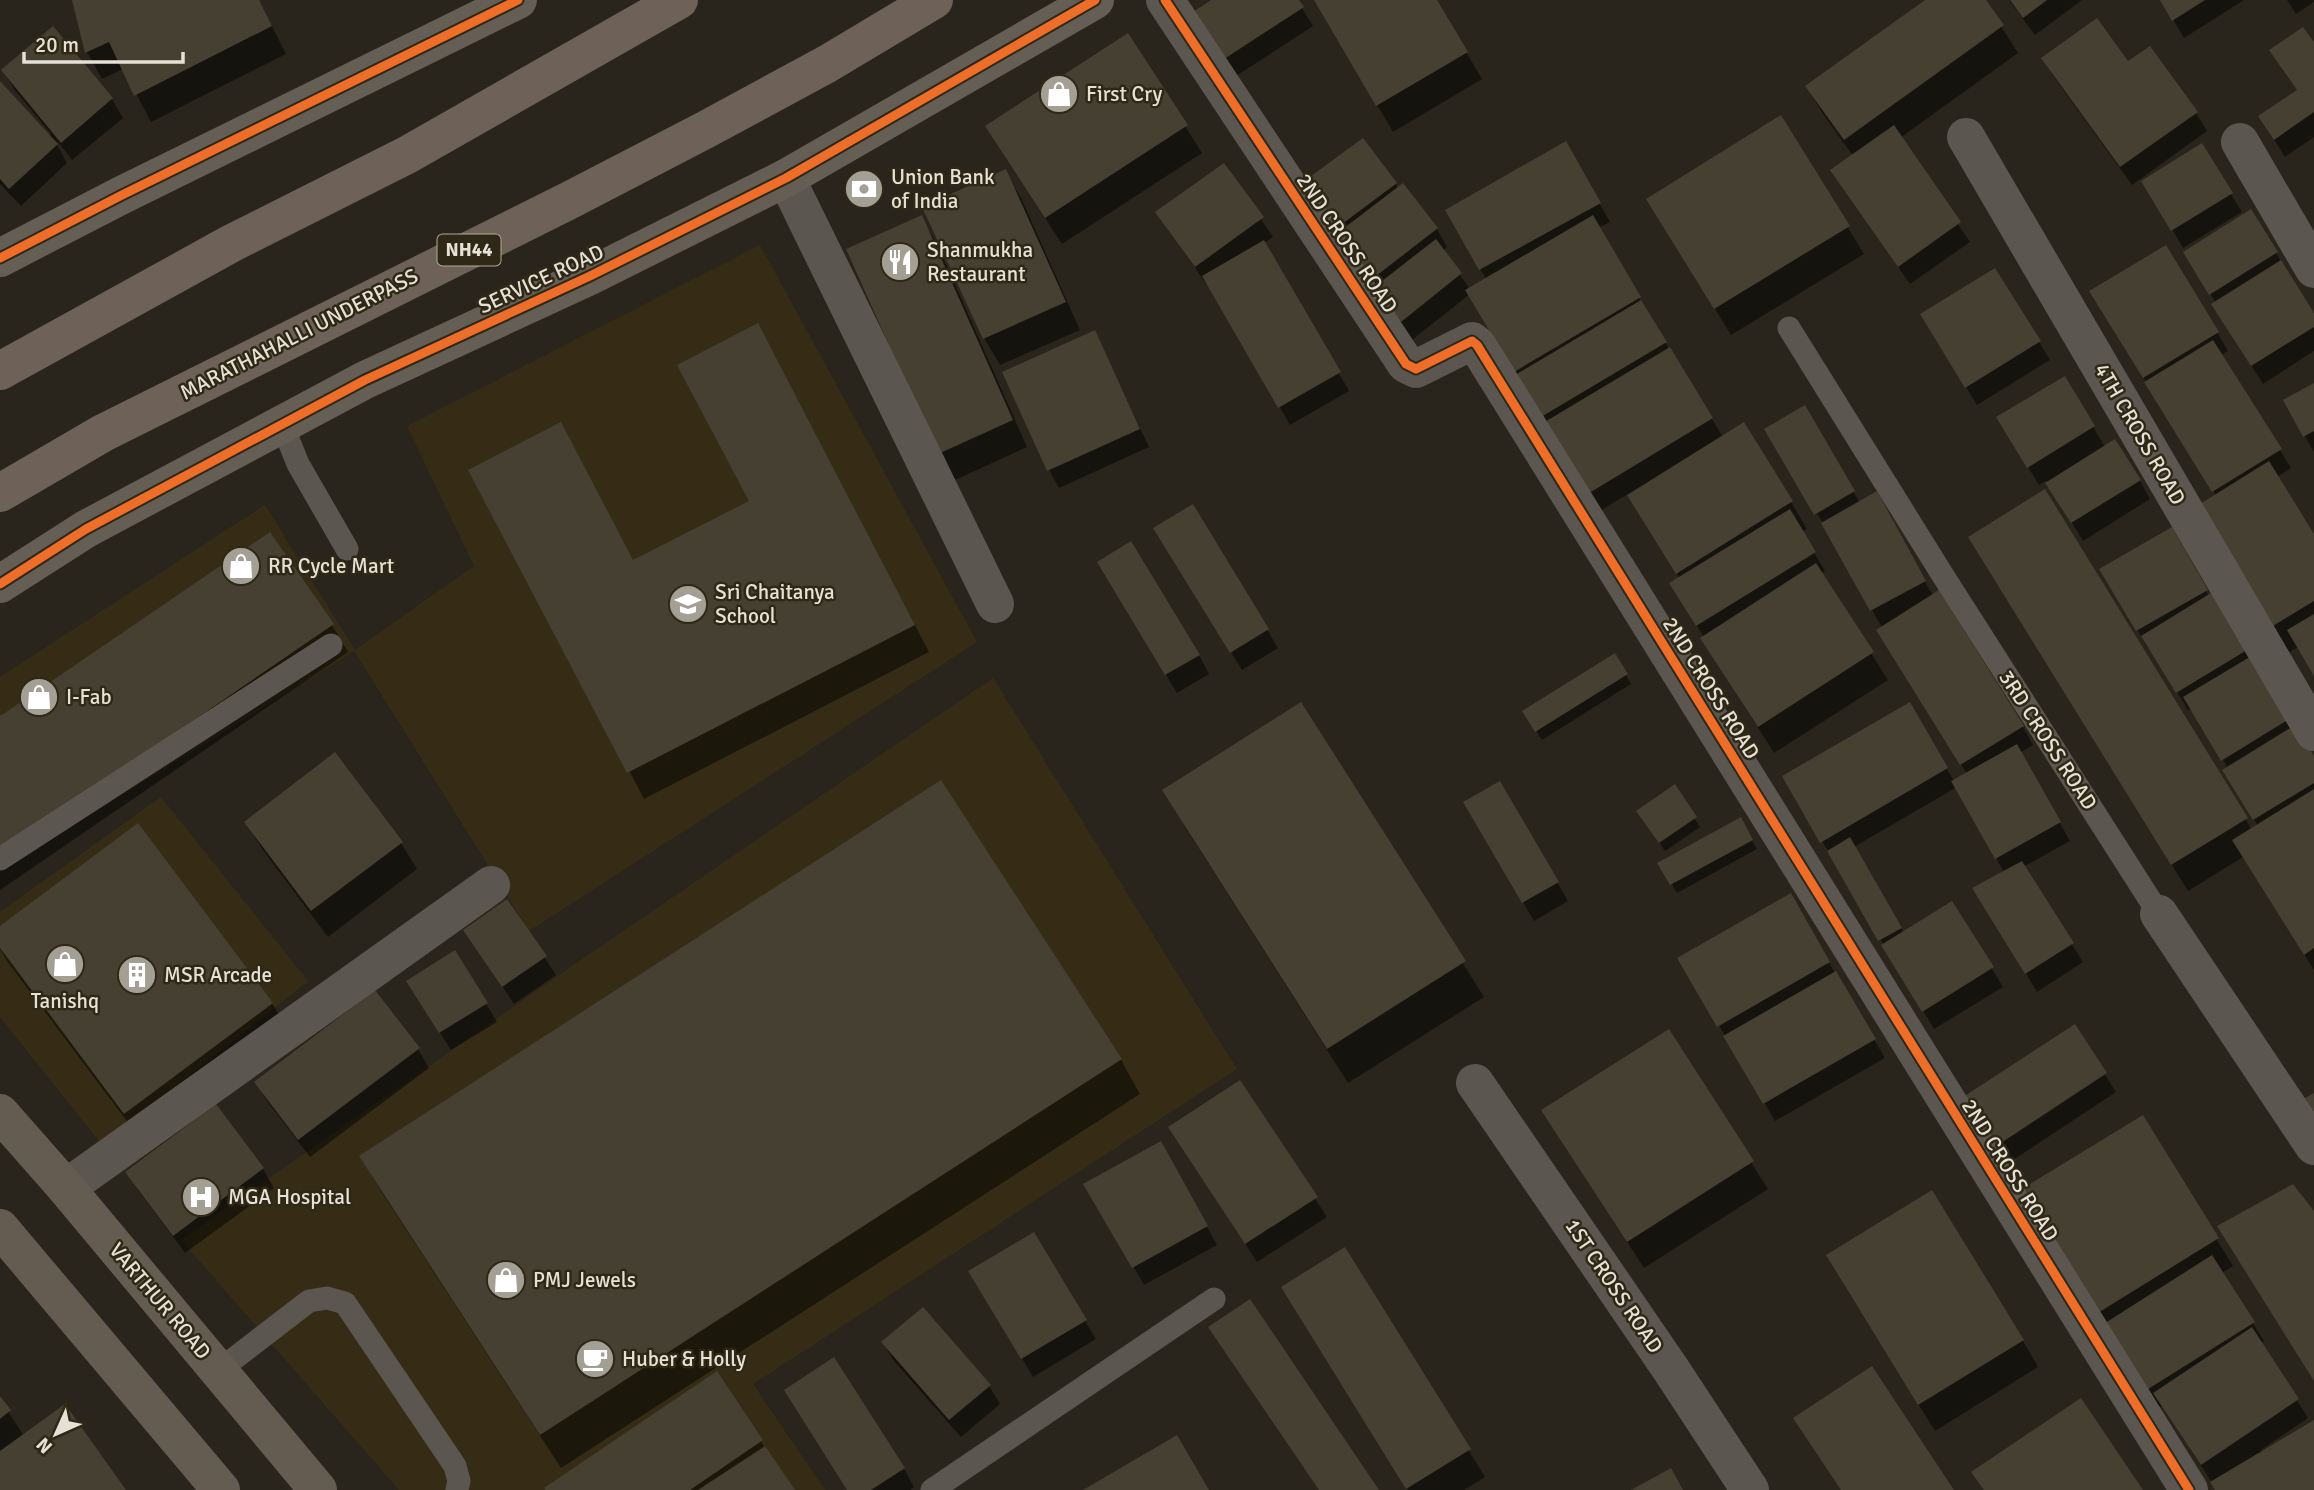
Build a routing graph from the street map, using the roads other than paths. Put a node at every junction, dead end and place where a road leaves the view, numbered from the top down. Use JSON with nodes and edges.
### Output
{"nodes":[{"id":1,"x":517,"y":0,"type":"edge"},
{"id":2,"x":679,"y":0,"type":"edge"},
{"id":3,"x":934,"y":0,"type":"edge"},
{"id":4,"x":1095,"y":0,"type":"edge"},
{"id":5,"x":1165,"y":0,"type":"edge"},
{"id":6,"x":1966,"y":137,"type":"dead end"},
{"id":7,"x":2240,"y":142,"type":"dead end"},
{"id":8,"x":786,"y":178,"type":"junction"},
{"id":9,"x":0,"y":258,"type":"edge"},
{"id":10,"x":2314,"y":269,"type":"edge"},
{"id":11,"x":1789,"y":328,"type":"dead end"},
{"id":12,"x":0,"y":371,"type":"edge"},
{"id":13,"x":282,"y":424,"type":"junction"},
{"id":14,"x":0,"y":493,"type":"edge"},
{"id":15,"x":347,"y":549,"type":"dead end"},
{"id":16,"x":0,"y":584,"type":"edge"},
{"id":17,"x":995,"y":604,"type":"dead end"},
{"id":18,"x":331,"y":645,"type":"dead end"},
{"id":19,"x":2314,"y":732,"type":"edge"},
{"id":20,"x":0,"y":859,"type":"edge"},
{"id":21,"x":491,"y":885,"type":"dead end"},
{"id":22,"x":2159,"y":914,"type":"joint"},
{"id":23,"x":1475,"y":1083,"type":"dead end"},
{"id":24,"x":0,"y":1113,"type":"edge"},
{"id":25,"x":2314,"y":1146,"type":"edge"},
{"id":26,"x":66,"y":1188,"type":"junction"},
{"id":27,"x":0,"y":1228,"type":"edge"},
{"id":28,"x":1214,"y":1299,"type":"dead end"},
{"id":29,"x":218,"y":1371,"type":"junction"},
{"id":30,"x":221,"y":1490,"type":"edge"},
{"id":31,"x":318,"y":1490,"type":"edge"},
{"id":32,"x":457,"y":1490,"type":"edge"},
{"id":33,"x":932,"y":1490,"type":"edge"},
{"id":34,"x":1750,"y":1490,"type":"edge"},
{"id":35,"x":2189,"y":1490,"type":"edge"}],
"edges":[{"from":1,"to":9,"type":"street"},
{"from":2,"to":12,"type":"highway"},
{"from":3,"to":14,"type":"highway","name":"MARATHAHALLI UNDERPASS","number":"NH44"},
{"from":4,"to":8,"type":"street","name":"SERVICE ROAD"},
{"from":5,"to":35,"type":"street","name":"2ND CROSS ROAD"},
{"from":6,"to":19,"type":"street","name":"4TH CROSS ROAD"},
{"from":7,"to":10,"type":"street"},
{"from":8,"to":13,"type":"street","name":"SERVICE ROAD"},
{"from":8,"to":17,"type":"street"},
{"from":11,"to":22,"type":"lane","name":"3RD CROSS ROAD"},
{"from":13,"to":15,"type":"lane"},
{"from":13,"to":16,"type":"street","name":"SERVICE ROAD"},
{"from":18,"to":20,"type":"lane"},
{"from":21,"to":26,"type":"street"},
{"from":22,"to":25,"type":"street","name":"3RD CROSS ROAD"},
{"from":23,"to":34,"type":"street","name":"1ST CROSS ROAD"},
{"from":24,"to":26,"type":"main road","name":"VARTHUR ROAD"},
{"from":26,"to":29,"type":"main road","name":"VARTHUR ROAD"},
{"from":27,"to":30,"type":"main road"},
{"from":28,"to":33,"type":"lane"},
{"from":29,"to":31,"type":"main road","name":"VARTHUR ROAD"},
{"from":29,"to":32,"type":"lane"}]}
